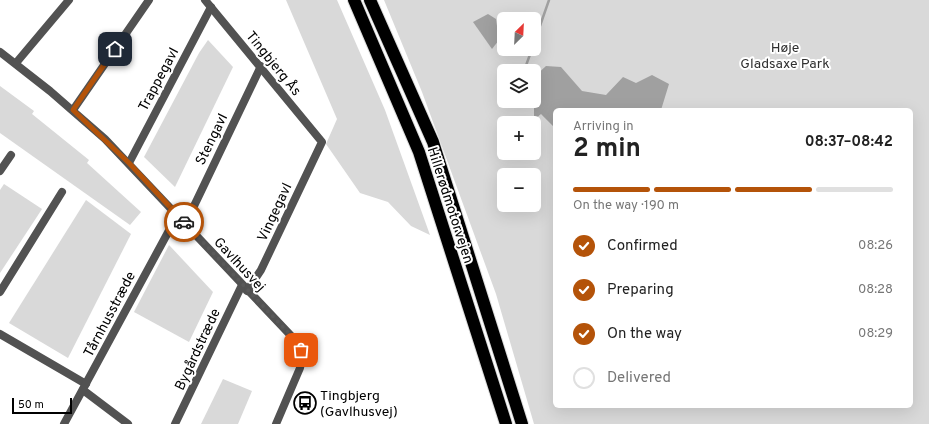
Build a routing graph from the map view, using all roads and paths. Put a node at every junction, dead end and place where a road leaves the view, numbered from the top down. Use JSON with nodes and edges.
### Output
{"nodes":[{"id":1,"x":69,"y":0,"type":"edge"},
{"id":2,"x":149,"y":0,"type":"edge"},
{"id":3,"x":205,"y":0,"type":"edge"},
{"id":4,"x":354,"y":0,"type":"edge"},
{"id":5,"x":370,"y":0,"type":"edge"},
{"id":6,"x":211,"y":7,"type":"junction"},
{"id":7,"x":0,"y":52,"type":"edge"},
{"id":8,"x":16,"y":63,"type":"junction"},
{"id":9,"x":261,"y":66,"type":"junction"},
{"id":10,"x":73,"y":110,"type":"junction"},
{"id":11,"x":322,"y":142,"type":"joint"},
{"id":12,"x":11,"y":155,"type":"dead end"},
{"id":13,"x":129,"y":163,"type":"junction"},
{"id":14,"x":0,"y":171,"type":"edge"},
{"id":15,"x":62,"y":192,"type":"dead end"},
{"id":16,"x":180,"y":219,"type":"junction"},
{"id":17,"x":244,"y":288,"type":"junction"},
{"id":18,"x":0,"y":292,"type":"edge"},
{"id":19,"x":0,"y":334,"type":"edge"},
{"id":20,"x":85,"y":387,"type":"junction"},
{"id":21,"x":64,"y":424,"type":"edge"},
{"id":22,"x":128,"y":424,"type":"edge"},
{"id":23,"x":175,"y":424,"type":"edge"},
{"id":24,"x":276,"y":424,"type":"edge"},
{"id":25,"x":506,"y":424,"type":"edge"},
{"id":26,"x":522,"y":424,"type":"edge"}],
"edges":[{"from":1,"to":8,"type":"street"},
{"from":2,"to":10,"type":"street"},
{"from":3,"to":6,"type":"street","name":"Tingbjerg Ås"},
{"from":4,"to":25,"type":"highway","name":"Hillerødmotorvejen"},
{"from":5,"to":26,"type":"highway","name":"Hillerødmotorvejen"},
{"from":6,"to":9,"type":"street","name":"Tingbjerg Ås"},
{"from":6,"to":13,"type":"street","name":"Trappegavl"},
{"from":7,"to":8,"type":"street","name":"Gavlhusvej"},
{"from":8,"to":10,"type":"street","name":"Gavlhusvej"},
{"from":9,"to":11,"type":"street","name":"Tingbjerg Ås"},
{"from":9,"to":16,"type":"street","name":"Stengavl"},
{"from":10,"to":13,"type":"street","name":"Gavlhusvej"},
{"from":11,"to":17,"type":"street","name":"Vingegavl"},
{"from":12,"to":14,"type":"street"},
{"from":13,"to":16,"type":"street","name":"Gavlhusvej"},
{"from":15,"to":18,"type":"street"},
{"from":16,"to":17,"type":"street","name":"Gavlhusvej"},
{"from":16,"to":20,"type":"street","name":"Tårnhusstræde"},
{"from":17,"to":23,"type":"street","name":"Bygårdstræde"},
{"from":17,"to":24,"type":"street","name":"Gavlhusvej"},
{"from":19,"to":20,"type":"street"},
{"from":20,"to":21,"type":"street","name":"Tårnhusstræde"},
{"from":20,"to":22,"type":"street"}]}
